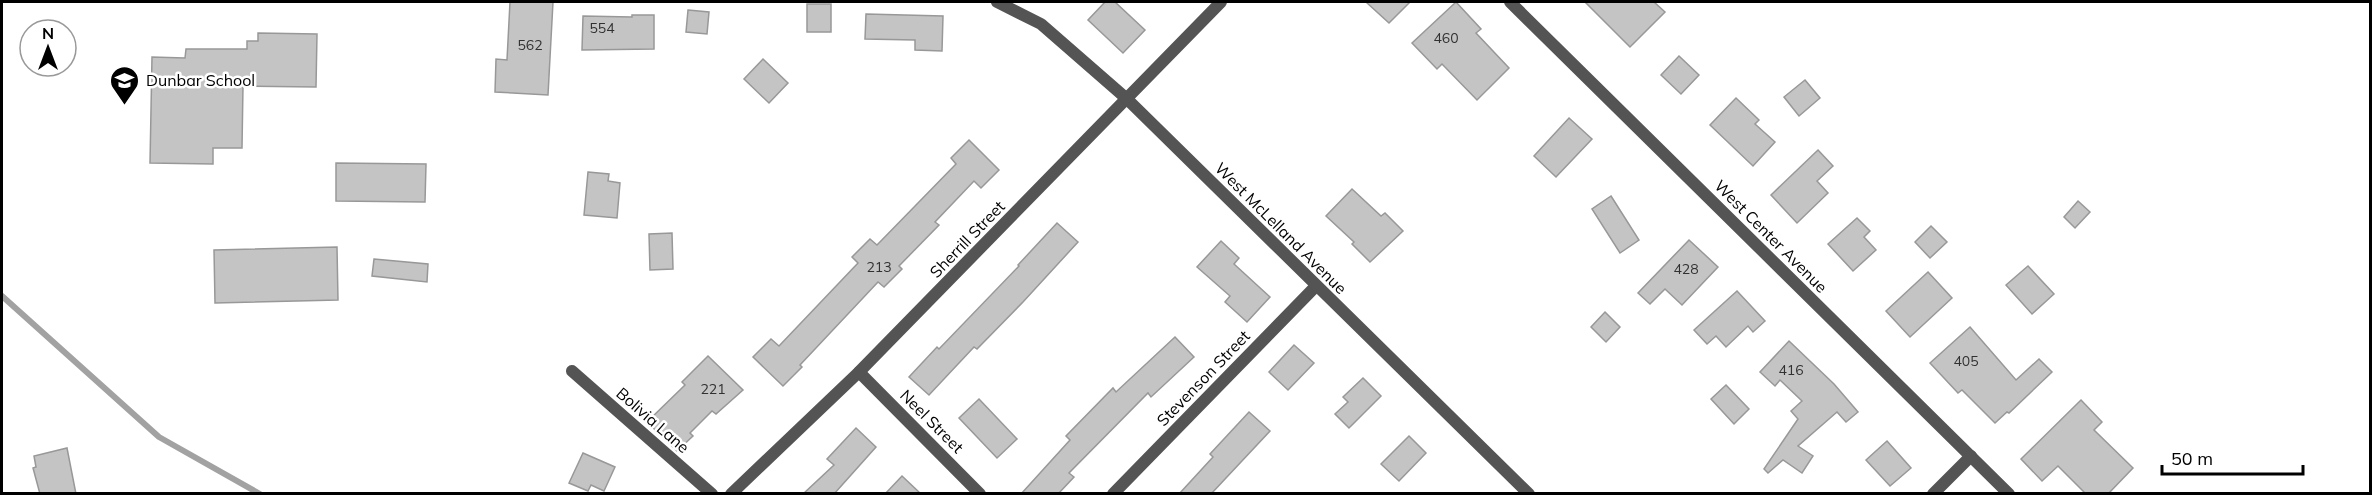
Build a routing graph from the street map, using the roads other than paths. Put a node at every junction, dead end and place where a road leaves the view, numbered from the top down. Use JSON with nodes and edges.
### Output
{"nodes":[{"id":1,"x":997,"y":2,"type":"edge"},
{"id":2,"x":1221,"y":2,"type":"edge"},
{"id":3,"x":1510,"y":2,"type":"edge"},
{"id":4,"x":1126,"y":99,"type":"junction"},
{"id":5,"x":1316,"y":286,"type":"junction"},
{"id":6,"x":572,"y":371,"type":"dead end"},
{"id":7,"x":860,"y":372,"type":"junction"},
{"id":8,"x":1971,"y":456,"type":"junction"},
{"id":9,"x":712,"y":494,"type":"edge"},
{"id":10,"x":731,"y":494,"type":"edge"},
{"id":11,"x":981,"y":494,"type":"edge"},
{"id":12,"x":1113,"y":494,"type":"edge"},
{"id":13,"x":1529,"y":494,"type":"edge"},
{"id":14,"x":1933,"y":494,"type":"edge"},
{"id":15,"x":2009,"y":494,"type":"edge"}],
"edges":[{"from":1,"to":4,"type":"street","name":"West McLelland Avenue"},
{"from":2,"to":4,"type":"street","name":"Sherrill Street"},
{"from":3,"to":8,"type":"street","name":"West Center Avenue"},
{"from":4,"to":5,"type":"street","name":"West McLelland Avenue"},
{"from":4,"to":7,"type":"street","name":"Sherrill Street"},
{"from":5,"to":12,"type":"street","name":"Stevenson Street"},
{"from":5,"to":13,"type":"street","name":"West McLelland Avenue"},
{"from":6,"to":9,"type":"street","name":"Bolivia Lane"},
{"from":7,"to":10,"type":"street","name":"Sherrill Street"},
{"from":7,"to":11,"type":"street","name":"Neel Street"},
{"from":8,"to":14,"type":"street"},
{"from":8,"to":15,"type":"street","name":"West Center Avenue"}]}
